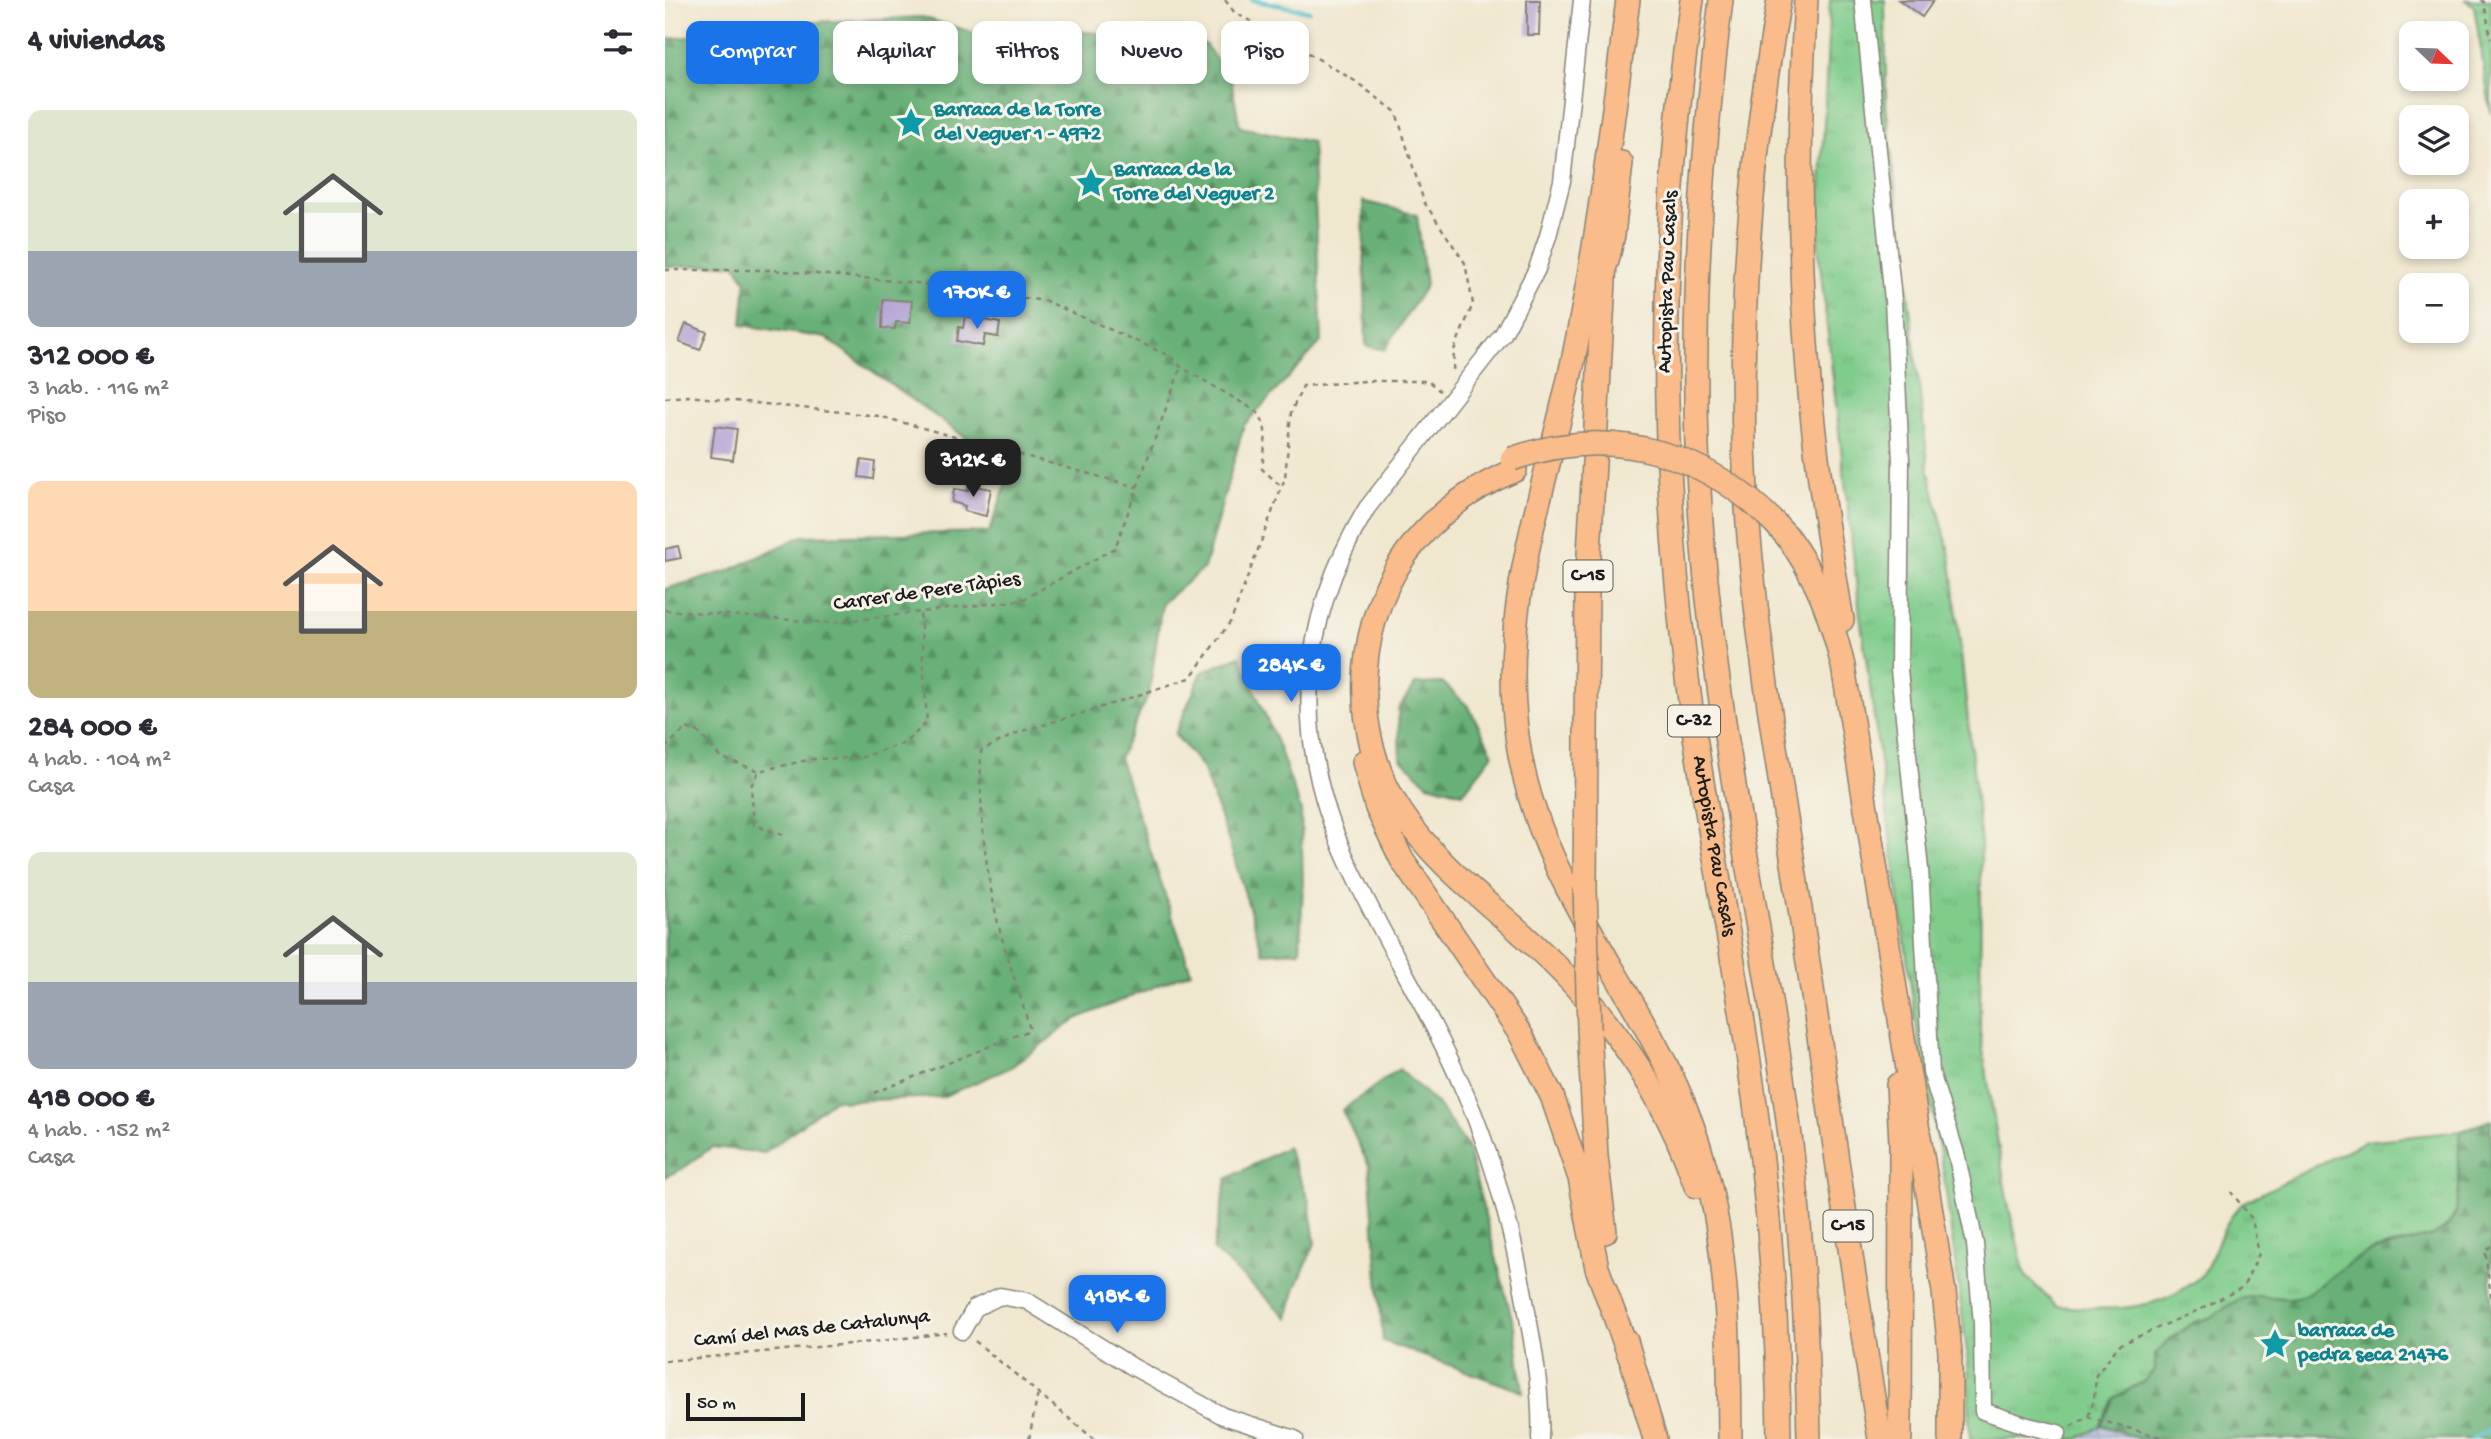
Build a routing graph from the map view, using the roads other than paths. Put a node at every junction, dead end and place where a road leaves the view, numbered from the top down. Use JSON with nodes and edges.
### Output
{"nodes":[{"id":1,"x":1583,"y":0,"type":"edge"},
{"id":2,"x":1628,"y":0,"type":"edge"},
{"id":3,"x":1641,"y":0,"type":"edge"},
{"id":4,"x":1692,"y":0,"type":"edge"},
{"id":5,"x":1721,"y":0,"type":"edge"},
{"id":6,"x":1807,"y":0,"type":"edge"},
{"id":7,"x":1863,"y":0,"type":"edge"},
{"id":8,"x":1778,"y":6,"type":"edge"},
{"id":9,"x":1609,"y":154,"type":"junction"},
{"id":10,"x":1606,"y":265,"type":"junction"},
{"id":11,"x":1514,"y":464,"type":"junction"},
{"id":12,"x":1783,"y":539,"type":"junction"},
{"id":13,"x":1863,"y":786,"type":"junction"},
{"id":14,"x":962,"y":1331,"type":"road end"},
{"id":15,"x":1630,"y":1357,"type":"junction"},
{"id":16,"x":2058,"y":1433,"type":"road end"},
{"id":17,"x":1295,"y":1439,"type":"edge"},
{"id":18,"x":1540,"y":1439,"type":"edge"},
{"id":19,"x":1655,"y":1439,"type":"edge"},
{"id":20,"x":1728,"y":1439,"type":"edge"},
{"id":21,"x":1779,"y":1439,"type":"edge"},
{"id":22,"x":1809,"y":1439,"type":"edge"},
{"id":23,"x":1880,"y":1439,"type":"edge"},
{"id":24,"x":1900,"y":1439,"type":"edge"},
{"id":25,"x":1951,"y":1439,"type":"edge"}],
"edges":[{"from":1,"to":18,"type":"street"},
{"from":2,"to":9,"type":"highway","number":"C-15"},
{"from":3,"to":10,"type":"highway"},
{"from":4,"to":21,"type":"highway","name":"Autopista Pau Casals","number":"C-32"},
{"from":5,"to":22,"type":"highway","name":"Autopista Pau Casals","number":"C-32"},
{"from":6,"to":13,"type":"highway"},
{"from":7,"to":16,"type":"street"},
{"from":8,"to":23,"type":"highway","number":"C-15"},
{"from":9,"to":10,"type":"highway","number":"C-15"},
{"from":9,"to":20,"type":"highway"},
{"from":10,"to":15,"type":"highway","number":"C-15","bridge":true},
{"from":11,"to":12,"type":"highway"},
{"from":11,"to":15,"type":"highway"},
{"from":11,"to":20,"type":"highway"},
{"from":12,"to":13,"type":"highway"},
{"from":12,"to":24,"type":"highway"},
{"from":13,"to":25,"type":"highway"},
{"from":14,"to":17,"type":"street"},
{"from":15,"to":19,"type":"highway","number":"C-15"}]}
